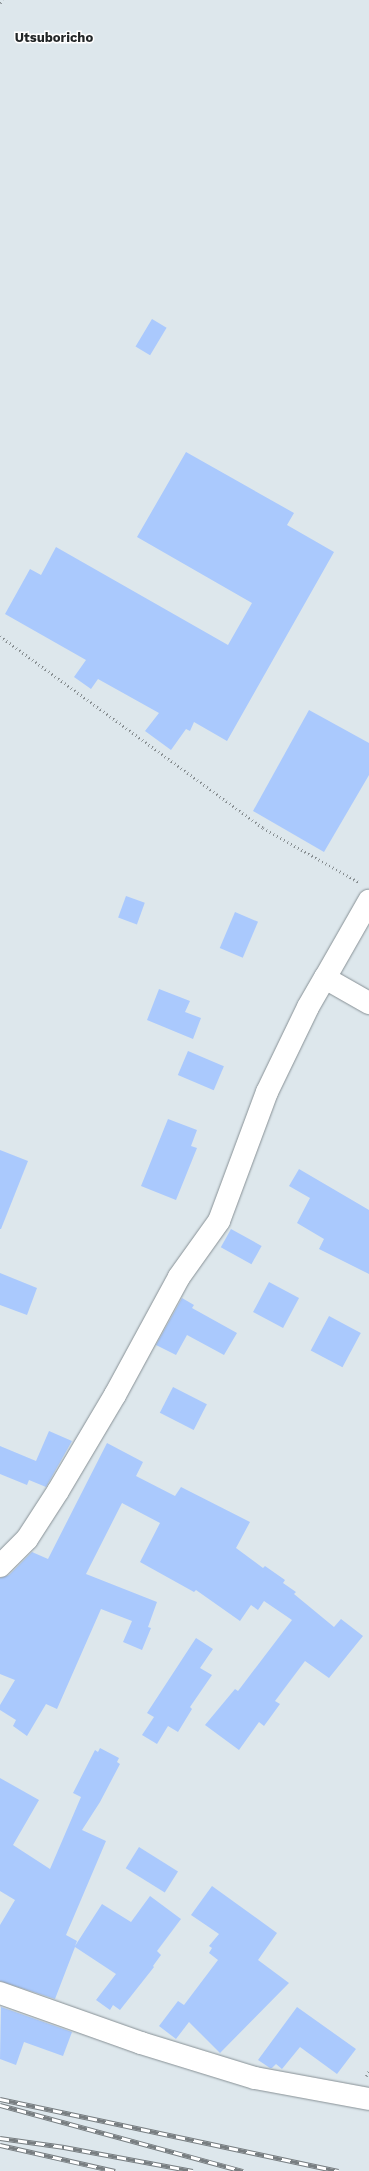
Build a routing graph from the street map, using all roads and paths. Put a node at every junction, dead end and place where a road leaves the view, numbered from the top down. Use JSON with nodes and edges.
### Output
{"nodes":[{"id":1,"x":2,"y":0,"type":"edge"},
{"id":2,"x":0,"y":4,"type":"edge"},
{"id":3,"x":0,"y":636,"type":"edge"},
{"id":4,"x":366,"y":893,"type":"edge"},
{"id":5,"x":325,"y":978,"type":"junction"},
{"id":6,"x":369,"y":1003,"type":"edge"},
{"id":7,"x":0,"y":1566,"type":"edge"},
{"id":8,"x":0,"y":1993,"type":"edge"},
{"id":9,"x":369,"y":2100,"type":"edge"}],
"edges":[{"from":1,"to":2,"type":"path"},
{"from":3,"to":4,"type":"path"},
{"from":4,"to":5,"type":"street"},
{"from":5,"to":6,"type":"street"},
{"from":5,"to":7,"type":"street"},
{"from":8,"to":9,"type":"street"}]}
